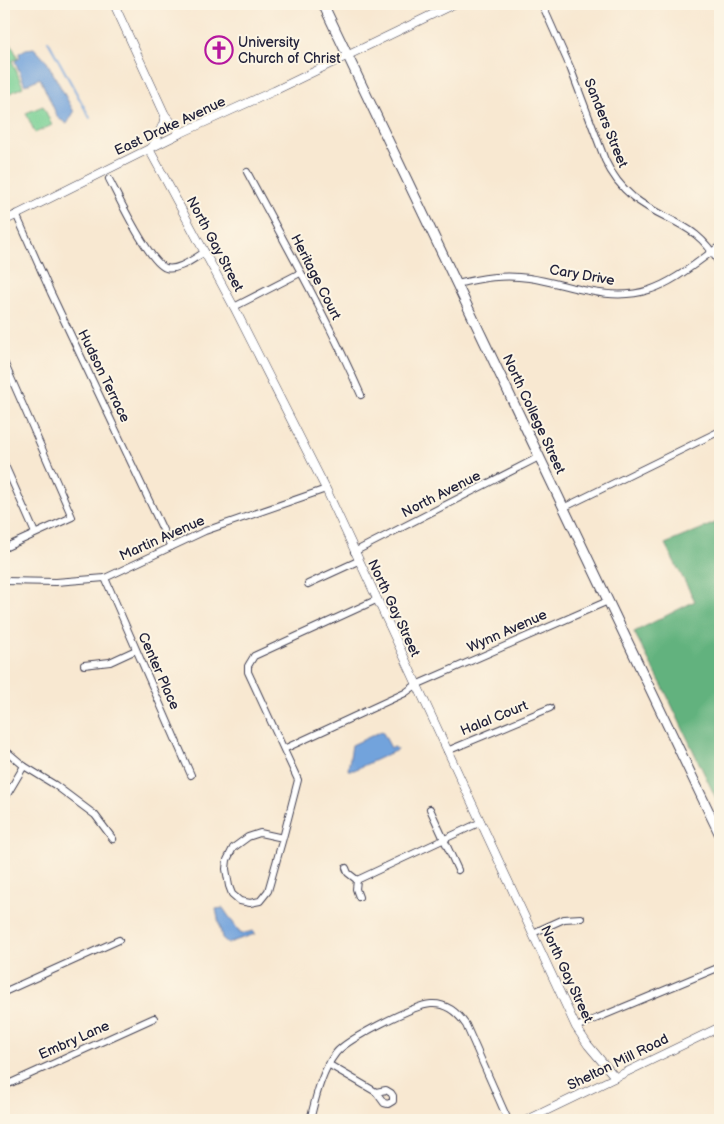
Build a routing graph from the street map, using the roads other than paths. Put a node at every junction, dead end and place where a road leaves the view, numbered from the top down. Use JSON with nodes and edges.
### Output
{"nodes":[{"id":1,"x":114,"y":4,"type":"edge"},
{"id":2,"x":323,"y":4,"type":"edge"},
{"id":3,"x":454,"y":4,"type":"edge"},
{"id":4,"x":542,"y":4,"type":"edge"},
{"id":5,"x":348,"y":55,"type":"junction"},
{"id":6,"x":165,"y":115,"type":"junction"},
{"id":7,"x":181,"y":133,"type":"junction"},
{"id":8,"x":151,"y":148,"type":"junction"},
{"id":9,"x":247,"y":172,"type":"dead end"},
{"id":10,"x":109,"y":180,"type":"dead end"},
{"id":11,"x":16,"y":214,"type":"junction"},
{"id":12,"x":4,"y":221,"type":"edge"},
{"id":13,"x":720,"y":246,"type":"edge"},
{"id":14,"x":713,"y":251,"type":"junction"},
{"id":15,"x":205,"y":252,"type":"junction"},
{"id":16,"x":720,"y":265,"type":"edge"},
{"id":17,"x":300,"y":273,"type":"junction"},
{"id":18,"x":457,"y":284,"type":"junction"},
{"id":19,"x":234,"y":307,"type":"junction"},
{"id":20,"x":4,"y":362,"type":"edge"},
{"id":21,"x":361,"y":395,"type":"dead end"},
{"id":22,"x":720,"y":431,"type":"edge"},
{"id":23,"x":539,"y":457,"type":"junction"},
{"id":24,"x":4,"y":463,"type":"edge"},
{"id":25,"x":326,"y":489,"type":"junction"},
{"id":26,"x":563,"y":508,"type":"junction"},
{"id":27,"x":35,"y":533,"type":"junction"},
{"id":28,"x":171,"y":547,"type":"junction"},
{"id":29,"x":4,"y":548,"type":"edge"},
{"id":30,"x":354,"y":552,"type":"junction"},
{"id":31,"x":358,"y":561,"type":"junction"},
{"id":32,"x":104,"y":578,"type":"junction"},
{"id":33,"x":4,"y":581,"type":"edge"},
{"id":34,"x":308,"y":584,"type":"dead end"},
{"id":35,"x":376,"y":600,"type":"junction"},
{"id":36,"x":608,"y":601,"type":"junction"},
{"id":37,"x":136,"y":650,"type":"junction"},
{"id":38,"x":84,"y":665,"type":"dead end"},
{"id":39,"x":416,"y":685,"type":"junction"},
{"id":40,"x":550,"y":708,"type":"dead end"},
{"id":41,"x":4,"y":749,"type":"edge"},
{"id":42,"x":284,"y":749,"type":"junction"},
{"id":43,"x":447,"y":751,"type":"junction"},
{"id":44,"x":24,"y":766,"type":"junction"},
{"id":45,"x":191,"y":775,"type":"dead end"},
{"id":46,"x":4,"y":800,"type":"edge"},
{"id":47,"x":430,"y":809,"type":"dead end"},
{"id":48,"x":481,"y":822,"type":"junction"},
{"id":49,"x":720,"y":835,"type":"edge"},
{"id":50,"x":282,"y":838,"type":"junction"},
{"id":51,"x":113,"y":839,"type":"dead end"},
{"id":52,"x":444,"y":840,"type":"junction"},
{"id":53,"x":346,"y":868,"type":"dead end"},
{"id":54,"x":458,"y":870,"type":"dead end"},
{"id":55,"x":357,"y":880,"type":"junction"},
{"id":56,"x":359,"y":897,"type":"dead end"},
{"id":57,"x":581,"y":918,"type":"dead end"},
{"id":58,"x":533,"y":933,"type":"junction"},
{"id":59,"x":119,"y":940,"type":"dead end"},
{"id":60,"x":720,"y":967,"type":"edge"},
{"id":61,"x":4,"y":992,"type":"edge"},
{"id":62,"x":154,"y":1018,"type":"dead end"},
{"id":63,"x":576,"y":1027,"type":"junction"},
{"id":64,"x":720,"y":1027,"type":"edge"},
{"id":65,"x":328,"y":1064,"type":"junction"},
{"id":66,"x":616,"y":1077,"type":"junction"},
{"id":67,"x":4,"y":1086,"type":"edge"},
{"id":68,"x":376,"y":1092,"type":"dead end"},
{"id":69,"x":310,"y":1120,"type":"edge"},
{"id":70,"x":508,"y":1120,"type":"edge"},
{"id":71,"x":527,"y":1120,"type":"edge"}],
"edges":[{"from":1,"to":6,"type":"street"},
{"from":2,"to":5,"type":"main road","name":"North College Street"},
{"from":3,"to":5,"type":"street","name":"East Drake Avenue"},
{"from":4,"to":14,"type":"street","name":"Sanders Street"},
{"from":5,"to":7,"type":"street","name":"East Drake Avenue"},
{"from":5,"to":18,"type":"main road","name":"North College Street"},
{"from":6,"to":7,"type":"street"},
{"from":6,"to":8,"type":"street"},
{"from":7,"to":8,"type":"street","name":"East Drake Avenue"},
{"from":8,"to":11,"type":"street","name":"East Drake Avenue"},
{"from":8,"to":15,"type":"street","name":"North Gay Street"},
{"from":9,"to":17,"type":"street","name":"Heritage Court"},
{"from":10,"to":15,"type":"street"},
{"from":11,"to":12,"type":"street","name":"East Drake Avenue"},
{"from":11,"to":28,"type":"street","name":"Hudson Terrace"},
{"from":13,"to":14,"type":"street","name":"Cary Drive"},
{"from":14,"to":16,"type":"street","name":"Sanders Street"},
{"from":14,"to":18,"type":"street","name":"Cary Drive"},
{"from":15,"to":19,"type":"street","name":"North Gay Street"},
{"from":17,"to":19,"type":"street"},
{"from":17,"to":21,"type":"street","name":"Heritage Court"},
{"from":18,"to":23,"type":"main road","name":"North College Street"},
{"from":19,"to":25,"type":"street","name":"North Gay Street"},
{"from":20,"to":27,"type":"street"},
{"from":22,"to":26,"type":"street"},
{"from":23,"to":26,"type":"main road","name":"North College Street"},
{"from":23,"to":30,"type":"street","name":"North Avenue"},
{"from":24,"to":27,"type":"street"},
{"from":25,"to":28,"type":"street","name":"Martin Avenue"},
{"from":25,"to":30,"type":"street","name":"North Gay Street"},
{"from":26,"to":36,"type":"main road","name":"North College Street"},
{"from":27,"to":29,"type":"street"},
{"from":28,"to":32,"type":"street","name":"Martin Avenue"},
{"from":30,"to":31,"type":"street","name":"North Gay Street"},
{"from":31,"to":34,"type":"street"},
{"from":31,"to":35,"type":"street","name":"North Gay Street"},
{"from":32,"to":33,"type":"street","name":"Martin Avenue"},
{"from":32,"to":37,"type":"street","name":"Center Place"},
{"from":35,"to":39,"type":"street","name":"North Gay Street"},
{"from":35,"to":42,"type":"street"},
{"from":36,"to":39,"type":"street","name":"Wynn Avenue"},
{"from":36,"to":49,"type":"main road","name":"North College Street"},
{"from":37,"to":38,"type":"street"},
{"from":37,"to":45,"type":"street","name":"Center Place"},
{"from":39,"to":42,"type":"street","name":"Wynn Avenue"},
{"from":39,"to":43,"type":"street","name":"North Gay Street"},
{"from":40,"to":43,"type":"street","name":"Halal Court"},
{"from":41,"to":44,"type":"street"},
{"from":42,"to":50,"type":"street"},
{"from":43,"to":48,"type":"street","name":"North Gay Street"},
{"from":44,"to":46,"type":"street"},
{"from":44,"to":51,"type":"street"},
{"from":47,"to":52,"type":"street"},
{"from":48,"to":52,"type":"street"},
{"from":48,"to":58,"type":"street","name":"North Gay Street"},
{"from":50,"to":50,"type":"street"},
{"from":52,"to":54,"type":"street"},
{"from":52,"to":55,"type":"street"},
{"from":53,"to":55,"type":"street"},
{"from":55,"to":56,"type":"street"},
{"from":57,"to":58,"type":"street"},
{"from":58,"to":63,"type":"street","name":"North Gay Street"},
{"from":59,"to":61,"type":"street"},
{"from":60,"to":63,"type":"street"},
{"from":62,"to":67,"type":"street","name":"Embry Lane"},
{"from":63,"to":66,"type":"street","name":"North Gay Street"},
{"from":64,"to":66,"type":"street","name":"Shelton Mill Road"},
{"from":65,"to":68,"type":"street"},
{"from":65,"to":69,"type":"street"},
{"from":65,"to":70,"type":"street"},
{"from":66,"to":71,"type":"street","name":"Shelton Mill Road"}]}
